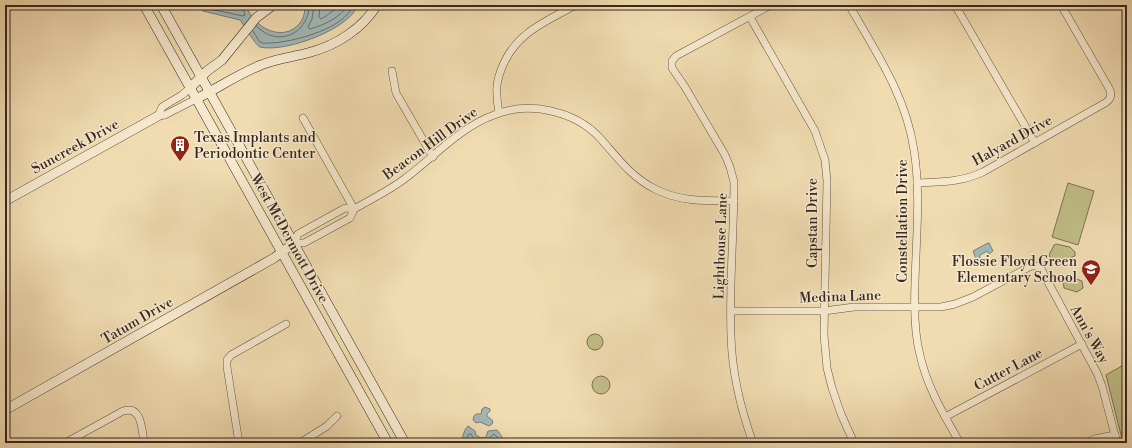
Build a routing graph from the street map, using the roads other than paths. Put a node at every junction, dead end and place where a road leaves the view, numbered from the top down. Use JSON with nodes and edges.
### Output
{"nodes":[{"id":1,"x":144,"y":5,"type":"edge"},
{"id":2,"x":161,"y":5,"type":"edge"},
{"id":3,"x":273,"y":5,"type":"edge"},
{"id":4,"x":377,"y":5,"type":"edge"},
{"id":5,"x":576,"y":5,"type":"edge"},
{"id":6,"x":771,"y":5,"type":"edge"},
{"id":7,"x":849,"y":5,"type":"edge"},
{"id":8,"x":955,"y":5,"type":"edge"},
{"id":9,"x":1061,"y":5,"type":"edge"},
{"id":10,"x":750,"y":17,"type":"junction"},
{"id":11,"x":392,"y":71,"type":"dead end"},
{"id":12,"x":201,"y":77,"type":"junction"},
{"id":13,"x":190,"y":88,"type":"junction"},
{"id":14,"x":210,"y":92,"type":"junction"},
{"id":15,"x":196,"y":99,"type":"junction"},
{"id":16,"x":499,"y":113,"type":"junction"},
{"id":17,"x":158,"y":116,"type":"junction"},
{"id":18,"x":303,"y":118,"type":"dead end"},
{"id":19,"x":1035,"y":143,"type":"junction"},
{"id":20,"x":433,"y":157,"type":"junction"},
{"id":21,"x":917,"y":183,"type":"junction"},
{"id":22,"x":5,"y":201,"type":"edge"},
{"id":23,"x":734,"y":201,"type":"junction"},
{"id":24,"x":354,"y":209,"type":"junction"},
{"id":25,"x":294,"y":243,"type":"junction"},
{"id":26,"x":281,"y":252,"type":"junction"},
{"id":27,"x":1036,"y":266,"type":"joint"},
{"id":28,"x":914,"y":307,"type":"junction"},
{"id":29,"x":731,"y":311,"type":"junction"},
{"id":30,"x":824,"y":311,"type":"junction"},
{"id":31,"x":286,"y":324,"type":"dead end"},
{"id":32,"x":1082,"y":344,"type":"junction"},
{"id":33,"x":5,"y":410,"type":"edge"},
{"id":34,"x":337,"y":416,"type":"dead end"},
{"id":35,"x":945,"y":417,"type":"junction"},
{"id":36,"x":1115,"y":435,"type":"junction"},
{"id":37,"x":65,"y":443,"type":"edge"},
{"id":38,"x":144,"y":443,"type":"edge"},
{"id":39,"x":239,"y":443,"type":"edge"},
{"id":40,"x":300,"y":443,"type":"edge"},
{"id":41,"x":388,"y":443,"type":"edge"},
{"id":42,"x":405,"y":443,"type":"edge"},
{"id":43,"x":753,"y":443,"type":"edge"},
{"id":44,"x":854,"y":443,"type":"edge"},
{"id":45,"x":960,"y":443,"type":"edge"},
{"id":46,"x":1086,"y":443,"type":"edge"},
{"id":47,"x":1117,"y":443,"type":"edge"}],
"edges":[{"from":1,"to":13,"type":"main road","name":"West McDermott Drive"},
{"from":2,"to":12,"type":"main road","name":"West McDermott Drive"},
{"from":3,"to":12,"type":"main road"},
{"from":4,"to":14,"type":"main road"},
{"from":5,"to":16,"type":"street"},
{"from":6,"to":10,"type":"street"},
{"from":7,"to":21,"type":"street","name":"Constellation Drive"},
{"from":8,"to":19,"type":"street"},
{"from":9,"to":19,"type":"street","name":"Halyard Drive"},
{"from":10,"to":23,"type":"street","name":"Lighthouse Lane"},
{"from":10,"to":30,"type":"street","name":"Capstan Drive"},
{"from":11,"to":20,"type":"street"},
{"from":12,"to":13,"type":"main road"},
{"from":12,"to":14,"type":"main road","name":"West McDermott Drive"},
{"from":13,"to":15,"type":"main road","name":"West McDermott Drive"},
{"from":13,"to":17,"type":"street","name":"Suncreek Drive"},
{"from":14,"to":15,"type":"main road"},
{"from":14,"to":25,"type":"main road","name":"West McDermott Drive"},
{"from":15,"to":17,"type":"street","name":"Suncreek Drive"},
{"from":15,"to":26,"type":"main road","name":"West McDermott Drive"},
{"from":16,"to":20,"type":"street","name":"Beacon Hill Drive"},
{"from":16,"to":23,"type":"street","name":"Beacon Hill Drive"},
{"from":17,"to":22,"type":"main road","name":"Suncreek Drive"},
{"from":18,"to":24,"type":"street"},
{"from":19,"to":21,"type":"street","name":"Halyard Drive"},
{"from":20,"to":24,"type":"street","name":"Beacon Hill Drive"},
{"from":21,"to":28,"type":"street","name":"Constellation Drive"},
{"from":23,"to":29,"type":"street","name":"Lighthouse Lane"},
{"from":24,"to":25,"type":"street","name":"Beacon Hill Drive"},
{"from":24,"to":25,"type":"street","name":"Beacon Hill Drive"},
{"from":25,"to":26,"type":"main road","name":"Tatum Drive"},
{"from":25,"to":42,"type":"main road","name":"West McDermott Drive"},
{"from":26,"to":33,"type":"main road","name":"Tatum Drive"},
{"from":26,"to":41,"type":"main road","name":"West McDermott Drive"},
{"from":27,"to":28,"type":"street","name":"Medina Lane"},
{"from":27,"to":32,"type":"street","name":"Ann's Way"},
{"from":28,"to":30,"type":"street","name":"Medina Lane"},
{"from":28,"to":35,"type":"street","name":"Constellation Drive"},
{"from":29,"to":30,"type":"street","name":"Medina Lane"},
{"from":29,"to":43,"type":"street","name":"Lighthouse Lane"},
{"from":30,"to":44,"type":"street","name":"Capstan Drive"},
{"from":31,"to":39,"type":"street"},
{"from":32,"to":35,"type":"street","name":"Cutter Lane"},
{"from":32,"to":36,"type":"street","name":"Ann's Way"},
{"from":34,"to":40,"type":"street"},
{"from":35,"to":45,"type":"street","name":"Constellation Drive"},
{"from":36,"to":46,"type":"street"},
{"from":36,"to":47,"type":"street","name":"Ann's Way"},
{"from":37,"to":38,"type":"street"}]}
